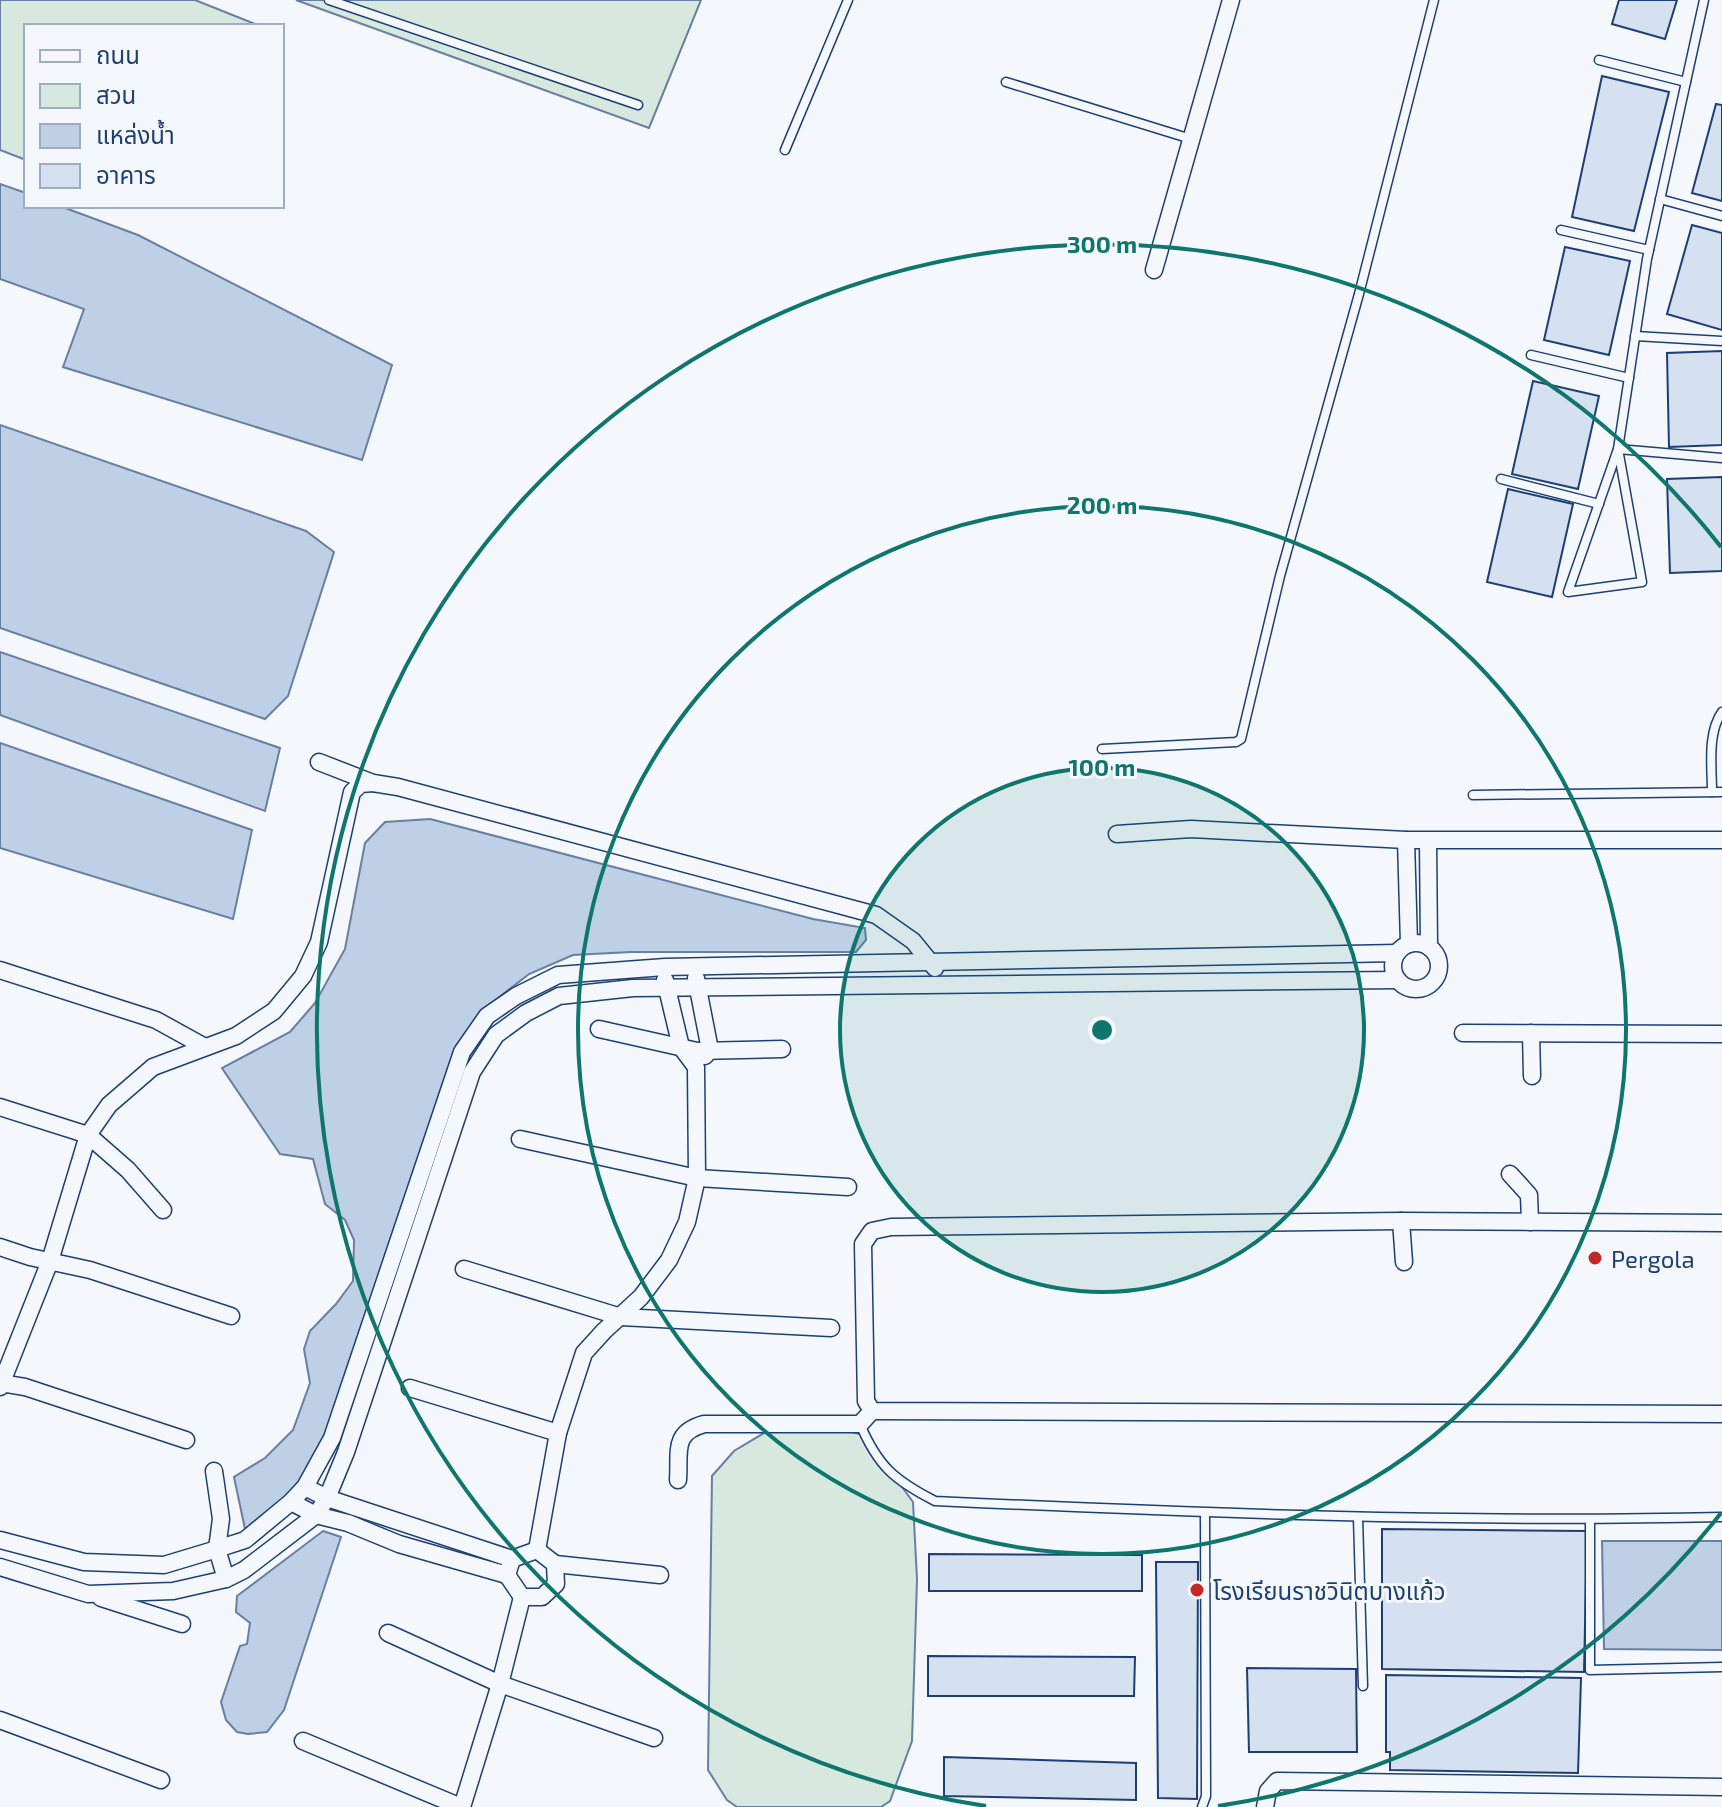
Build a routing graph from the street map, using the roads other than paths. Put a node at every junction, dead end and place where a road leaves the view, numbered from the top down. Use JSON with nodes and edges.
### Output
{"nodes":[{"id":1,"x":329,"y":0,"type":"edge"},
{"id":2,"x":848,"y":0,"type":"edge"},
{"id":3,"x":1231,"y":0,"type":"edge"},
{"id":4,"x":1434,"y":0,"type":"edge"},
{"id":5,"x":1704,"y":0,"type":"edge"},
{"id":6,"x":1599,"y":60,"type":"dead end"},
{"id":7,"x":1006,"y":82,"type":"dead end"},
{"id":8,"x":1686,"y":82,"type":"junction"},
{"id":9,"x":638,"y":105,"type":"dead end"},
{"id":10,"x":1191,"y":139,"type":"junction"},
{"id":11,"x":785,"y":150,"type":"dead end"},
{"id":12,"x":1660,"y":199,"type":"junction"},
{"id":13,"x":1722,"y":216,"type":"edge"},
{"id":14,"x":1561,"y":230,"type":"dead end"},
{"id":15,"x":1649,"y":250,"type":"junction"},
{"id":16,"x":1154,"y":270,"type":"dead end"},
{"id":17,"x":1635,"y":336,"type":"junction"},
{"id":18,"x":1722,"y":341,"type":"edge"},
{"id":19,"x":1531,"y":355,"type":"dead end"},
{"id":20,"x":1629,"y":378,"type":"junction"},
{"id":21,"x":1618,"y":449,"type":"junction"},
{"id":22,"x":1722,"y":458,"type":"edge"},
{"id":23,"x":1501,"y":479,"type":"dead end"},
{"id":24,"x":1599,"y":504,"type":"junction"},
{"id":25,"x":1722,"y":712,"type":"edge"},
{"id":26,"x":1102,"y":749,"type":"dead end"},
{"id":27,"x":319,"y":762,"type":"dead end"},
{"id":28,"x":373,"y":783,"type":"junction"},
{"id":29,"x":1712,"y":792,"type":"junction"},
{"id":30,"x":1722,"y":792,"type":"edge"},
{"id":31,"x":1473,"y":795,"type":"dead end"},
{"id":32,"x":1117,"y":834,"type":"dead end"},
{"id":33,"x":1406,"y":840,"type":"junction"},
{"id":34,"x":1722,"y":840,"type":"edge"},
{"id":35,"x":1428,"y":841,"type":"junction"},
{"id":36,"x":1429,"y":947,"type":"junction"},
{"id":37,"x":1403,"y":949,"type":"junction"},
{"id":38,"x":929,"y":964,"type":"junction"},
{"id":39,"x":665,"y":967,"type":"junction"},
{"id":40,"x":695,"y":967,"type":"junction"},
{"id":41,"x":632,"y":968,"type":"junction"},
{"id":42,"x":0,"y":970,"type":"edge"},
{"id":43,"x":1397,"y":980,"type":"junction"},
{"id":44,"x":959,"y":985,"type":"junction"},
{"id":45,"x":665,"y":987,"type":"junction"},
{"id":46,"x":696,"y":987,"type":"junction"},
{"id":47,"x":633,"y":988,"type":"junction"},
{"id":48,"x":599,"y":1029,"type":"dead end"},
{"id":49,"x":1463,"y":1033,"type":"dead end"},
{"id":50,"x":1531,"y":1033,"type":"junction"},
{"id":51,"x":1722,"y":1034,"type":"edge"},
{"id":52,"x":205,"y":1047,"type":"junction"},
{"id":53,"x":681,"y":1047,"type":"junction"},
{"id":54,"x":782,"y":1049,"type":"dead end"},
{"id":55,"x":710,"y":1050,"type":"junction"},
{"id":56,"x":696,"y":1067,"type":"junction"},
{"id":57,"x":1532,"y":1076,"type":"dead end"},
{"id":58,"x":0,"y":1107,"type":"edge"},
{"id":59,"x":88,"y":1135,"type":"junction"},
{"id":60,"x":520,"y":1139,"type":"dead end"},
{"id":61,"x":1510,"y":1174,"type":"dead end"},
{"id":62,"x":697,"y":1178,"type":"junction"},
{"id":63,"x":848,"y":1187,"type":"dead end"},
{"id":64,"x":163,"y":1210,"type":"dead end"},
{"id":65,"x":1401,"y":1221,"type":"junction"},
{"id":66,"x":1530,"y":1222,"type":"junction"},
{"id":67,"x":1722,"y":1223,"type":"edge"},
{"id":68,"x":403,"y":1226,"type":"junction"},
{"id":69,"x":420,"y":1229,"type":"junction"},
{"id":70,"x":0,"y":1247,"type":"edge"},
{"id":71,"x":50,"y":1261,"type":"junction"},
{"id":72,"x":1404,"y":1262,"type":"dead end"},
{"id":73,"x":464,"y":1269,"type":"dead end"},
{"id":74,"x":231,"y":1316,"type":"dead end"},
{"id":75,"x":621,"y":1317,"type":"junction"},
{"id":76,"x":831,"y":1328,"type":"dead end"},
{"id":77,"x":0,"y":1384,"type":"edge"},
{"id":78,"x":410,"y":1388,"type":"dead end"},
{"id":79,"x":872,"y":1411,"type":"junction"},
{"id":80,"x":1722,"y":1414,"type":"edge"},
{"id":81,"x":860,"y":1424,"type":"junction"},
{"id":82,"x":558,"y":1433,"type":"junction"},
{"id":83,"x":186,"y":1440,"type":"dead end"},
{"id":84,"x":214,"y":1471,"type":"dead end"},
{"id":85,"x":678,"y":1480,"type":"dead end"},
{"id":86,"x":305,"y":1487,"type":"junction"},
{"id":87,"x":327,"y":1498,"type":"junction"},
{"id":88,"x":291,"y":1502,"type":"junction"},
{"id":89,"x":1205,"y":1514,"type":"junction"},
{"id":90,"x":316,"y":1515,"type":"junction"},
{"id":91,"x":1722,"y":1517,"type":"edge"},
{"id":92,"x":1358,"y":1518,"type":"junction"},
{"id":93,"x":1590,"y":1520,"type":"junction"},
{"id":94,"x":0,"y":1540,"type":"edge"},
{"id":95,"x":217,"y":1549,"type":"junction"},
{"id":96,"x":537,"y":1550,"type":"junction"},
{"id":97,"x":512,"y":1559,"type":"junction"},
{"id":98,"x":555,"y":1564,"type":"junction"},
{"id":99,"x":164,"y":1565,"type":"junction"},
{"id":100,"x":0,"y":1567,"type":"edge"},
{"id":101,"x":507,"y":1575,"type":"junction"},
{"id":102,"x":660,"y":1575,"type":"dead end"},
{"id":103,"x":226,"y":1579,"type":"junction"},
{"id":104,"x":173,"y":1591,"type":"junction"},
{"id":105,"x":88,"y":1594,"type":"junction"},
{"id":106,"x":522,"y":1597,"type":"junction"},
{"id":107,"x":182,"y":1624,"type":"dead end"},
{"id":108,"x":388,"y":1633,"type":"dead end"},
{"id":109,"x":1722,"y":1667,"type":"edge"},
{"id":110,"x":500,"y":1684,"type":"junction"},
{"id":111,"x":1363,"y":1686,"type":"dead end"},
{"id":112,"x":0,"y":1720,"type":"edge"},
{"id":113,"x":654,"y":1738,"type":"dead end"},
{"id":114,"x":303,"y":1741,"type":"dead end"},
{"id":115,"x":161,"y":1780,"type":"dead end"},
{"id":116,"x":1722,"y":1787,"type":"edge"},
{"id":117,"x":462,"y":1807,"type":"edge"},
{"id":118,"x":1202,"y":1807,"type":"edge"},
{"id":119,"x":1265,"y":1807,"type":"edge"}],
"edges":[{"from":1,"to":9,"type":"lane"},
{"from":2,"to":11,"type":"lane"},
{"from":3,"to":10,"type":"street"},
{"from":4,"to":26,"type":"lane"},
{"from":5,"to":8,"type":"lane"},
{"from":6,"to":8,"type":"lane"},
{"from":7,"to":10,"type":"lane"},
{"from":8,"to":12,"type":"lane"},
{"from":10,"to":16,"type":"street"},
{"from":12,"to":13,"type":"lane"},
{"from":12,"to":15,"type":"lane"},
{"from":14,"to":15,"type":"lane"},
{"from":15,"to":17,"type":"lane"},
{"from":17,"to":18,"type":"lane"},
{"from":17,"to":20,"type":"lane"},
{"from":19,"to":20,"type":"lane"},
{"from":20,"to":21,"type":"lane"},
{"from":21,"to":22,"type":"lane"},
{"from":21,"to":24,"type":"lane"},
{"from":21,"to":24,"type":"lane"},
{"from":23,"to":24,"type":"lane"},
{"from":25,"to":29,"type":"lane"},
{"from":27,"to":28,"type":"street"},
{"from":28,"to":38,"type":"street"},
{"from":28,"to":52,"type":"street"},
{"from":29,"to":30,"type":"lane"},
{"from":29,"to":31,"type":"lane"},
{"from":32,"to":33,"type":"street"},
{"from":33,"to":35,"type":"street"},
{"from":33,"to":37,"type":"street"},
{"from":34,"to":35,"type":"street"},
{"from":35,"to":36,"type":"street"},
{"from":36,"to":37,"type":"street"},
{"from":36,"to":43,"type":"street"},
{"from":37,"to":38,"type":"street"},
{"from":37,"to":43,"type":"street"},
{"from":38,"to":40,"type":"street"},
{"from":38,"to":44,"type":"street"},
{"from":39,"to":40,"type":"street"},
{"from":39,"to":41,"type":"street"},
{"from":39,"to":45,"type":"street"},
{"from":40,"to":46,"type":"street"},
{"from":41,"to":47,"type":"street"},
{"from":41,"to":68,"type":"street"},
{"from":42,"to":52,"type":"street"},
{"from":43,"to":44,"type":"street"},
{"from":44,"to":46,"type":"street"},
{"from":45,"to":46,"type":"street"},
{"from":45,"to":47,"type":"street"},
{"from":45,"to":53,"type":"street"},
{"from":46,"to":55,"type":"street"},
{"from":47,"to":69,"type":"street"},
{"from":48,"to":53,"type":"street"},
{"from":49,"to":50,"type":"street"},
{"from":50,"to":51,"type":"street"},
{"from":50,"to":57,"type":"street"},
{"from":52,"to":59,"type":"street"},
{"from":53,"to":55,"type":"street"},
{"from":53,"to":56,"type":"street"},
{"from":54,"to":55,"type":"street"},
{"from":55,"to":56,"type":"street"},
{"from":56,"to":62,"type":"street"},
{"from":58,"to":59,"type":"street"},
{"from":59,"to":64,"type":"street"},
{"from":59,"to":71,"type":"street"},
{"from":60,"to":62,"type":"street"},
{"from":61,"to":66,"type":"street"},
{"from":62,"to":63,"type":"street"},
{"from":62,"to":75,"type":"street"},
{"from":65,"to":66,"type":"street"},
{"from":65,"to":72,"type":"street"},
{"from":65,"to":79,"type":"street"},
{"from":66,"to":67,"type":"street"},
{"from":68,"to":69,"type":"street"},
{"from":68,"to":86,"type":"street"},
{"from":69,"to":87,"type":"street"},
{"from":70,"to":71,"type":"street"},
{"from":71,"to":74,"type":"street"},
{"from":71,"to":77,"type":"street"},
{"from":73,"to":75,"type":"street"},
{"from":75,"to":76,"type":"street"},
{"from":75,"to":82,"type":"street"},
{"from":77,"to":83,"type":"street"},
{"from":78,"to":82,"type":"street"},
{"from":79,"to":80,"type":"street"},
{"from":79,"to":81,"type":"street"},
{"from":81,"to":85,"type":"street"},
{"from":81,"to":89,"type":"lane"},
{"from":82,"to":96,"type":"street"},
{"from":84,"to":95,"type":"street"},
{"from":86,"to":87,"type":"street"},
{"from":86,"to":88,"type":"street"},
{"from":87,"to":90,"type":"street"},
{"from":87,"to":97,"type":"street"},
{"from":88,"to":90,"type":"street"},
{"from":88,"to":95,"type":"street"},
{"from":89,"to":92,"type":"lane"},
{"from":89,"to":118,"type":"lane"},
{"from":90,"to":101,"type":"street"},
{"from":90,"to":103,"type":"street"},
{"from":91,"to":93,"type":"lane"},
{"from":92,"to":93,"type":"lane"},
{"from":92,"to":111,"type":"lane"},
{"from":93,"to":109,"type":"lane"},
{"from":94,"to":99,"type":"street"},
{"from":95,"to":99,"type":"street"},
{"from":95,"to":103,"type":"street"},
{"from":96,"to":97,"type":"street"},
{"from":96,"to":98,"type":"street"},
{"from":97,"to":101,"type":"street"},
{"from":98,"to":102,"type":"street"},
{"from":98,"to":106,"type":"street"},
{"from":99,"to":104,"type":"street"},
{"from":100,"to":105,"type":"street"},
{"from":101,"to":106,"type":"street"},
{"from":103,"to":104,"type":"street"},
{"from":104,"to":105,"type":"street"},
{"from":105,"to":107,"type":"street"},
{"from":106,"to":110,"type":"street"},
{"from":108,"to":110,"type":"street"},
{"from":110,"to":113,"type":"street"},
{"from":110,"to":117,"type":"street"},
{"from":112,"to":115,"type":"street"},
{"from":114,"to":117,"type":"street"},
{"from":116,"to":119,"type":"street"}]}
